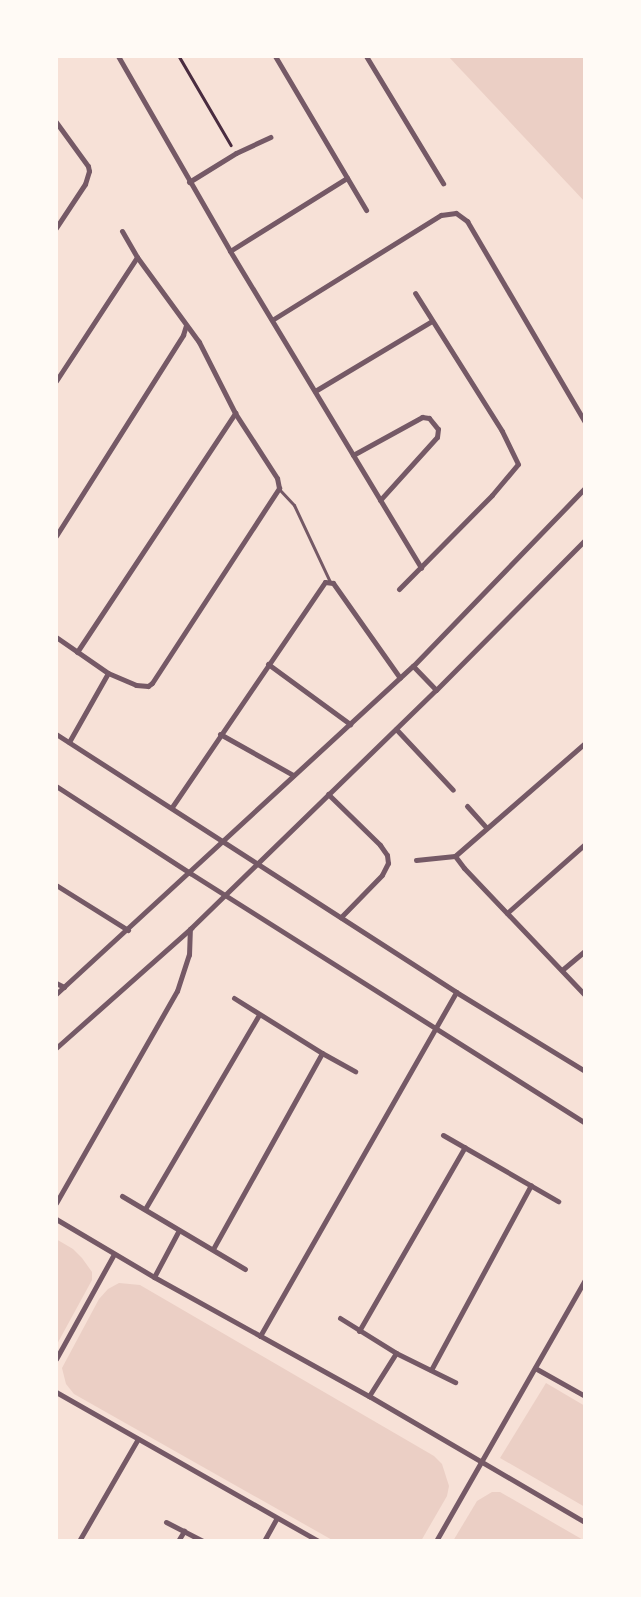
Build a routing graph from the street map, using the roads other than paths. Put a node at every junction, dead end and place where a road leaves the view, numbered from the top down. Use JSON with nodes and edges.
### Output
{"nodes":[{"id":1,"x":118,"y":56,"type":"edge"},
{"id":2,"x":275,"y":56,"type":"edge"},
{"id":3,"x":366,"y":56,"type":"edge"},
{"id":4,"x":56,"y":122,"type":"edge"},
{"id":5,"x":270,"y":137,"type":"dead end"},
{"id":6,"x":347,"y":178,"type":"junction"},
{"id":7,"x":189,"y":182,"type":"junction"},
{"id":8,"x":443,"y":183,"type":"dead end"},
{"id":9,"x":366,"y":210,"type":"dead end"},
{"id":10,"x":56,"y":228,"type":"edge"},
{"id":11,"x":122,"y":231,"type":"dead end"},
{"id":12,"x":230,"y":251,"type":"junction"},
{"id":13,"x":138,"y":258,"type":"junction"},
{"id":14,"x":415,"y":293,"type":"dead end"},
{"id":15,"x":272,"y":320,"type":"junction"},
{"id":16,"x":432,"y":321,"type":"junction"},
{"id":17,"x":186,"y":325,"type":"junction"},
{"id":18,"x":56,"y":381,"type":"edge"},
{"id":19,"x":315,"y":391,"type":"junction"},
{"id":20,"x":235,"y":413,"type":"junction"},
{"id":21,"x":585,"y":422,"type":"edge"},
{"id":22,"x":353,"y":455,"type":"junction"},
{"id":23,"x":279,"y":486,"type":"junction"},
{"id":24,"x":585,"y":488,"type":"edge"},
{"id":25,"x":380,"y":500,"type":"junction"},
{"id":26,"x":56,"y":536,"type":"edge"},
{"id":27,"x":585,"y":540,"type":"edge"},
{"id":28,"x":421,"y":568,"type":"junction"},
{"id":29,"x":327,"y":582,"type":"junction"},
{"id":30,"x":399,"y":588,"type":"dead end"},
{"id":31,"x":56,"y":637,"type":"edge"},
{"id":32,"x":77,"y":652,"type":"junction"},
{"id":33,"x":268,"y":664,"type":"junction"},
{"id":34,"x":413,"y":666,"type":"junction"},
{"id":35,"x":108,"y":673,"type":"junction"},
{"id":36,"x":400,"y":678,"type":"junction"},
{"id":37,"x":436,"y":690,"type":"junction"},
{"id":38,"x":350,"y":724,"type":"junction"},
{"id":39,"x":396,"y":730,"type":"junction"},
{"id":40,"x":56,"y":734,"type":"edge"},
{"id":41,"x":220,"y":734,"type":"junction"},
{"id":42,"x":69,"y":742,"type":"junction"},
{"id":43,"x":585,"y":743,"type":"edge"},
{"id":44,"x":293,"y":775,"type":"junction"},
{"id":45,"x":56,"y":786,"type":"edge"},
{"id":46,"x":453,"y":790,"type":"dead end"},
{"id":47,"x":328,"y":794,"type":"junction"},
{"id":48,"x":467,"y":806,"type":"dead end"},
{"id":49,"x":172,"y":807,"type":"junction"},
{"id":50,"x":486,"y":827,"type":"junction"},
{"id":51,"x":223,"y":840,"type":"junction"},
{"id":52,"x":585,"y":844,"type":"edge"},
{"id":53,"x":455,"y":856,"type":"junction"},
{"id":54,"x":416,"y":860,"type":"dead end"},
{"id":55,"x":257,"y":862,"type":"junction"},
{"id":56,"x":190,"y":874,"type":"junction"},
{"id":57,"x":56,"y":885,"type":"edge"},
{"id":58,"x":224,"y":894,"type":"junction"},
{"id":59,"x":507,"y":913,"type":"junction"},
{"id":60,"x":341,"y":917,"type":"junction"},
{"id":61,"x":190,"y":928,"type":"junction"},
{"id":62,"x":128,"y":930,"type":"junction"},
{"id":63,"x":585,"y":951,"type":"edge"},
{"id":64,"x":562,"y":970,"type":"junction"},
{"id":65,"x":56,"y":983,"type":"edge"},
{"id":66,"x":64,"y":988,"type":"junction"},
{"id":67,"x":456,"y":992,"type":"junction"},
{"id":68,"x":56,"y":994,"type":"edge"},
{"id":69,"x":585,"y":995,"type":"edge"},
{"id":70,"x":234,"y":998,"type":"dead end"},
{"id":71,"x":260,"y":1015,"type":"junction"},
{"id":72,"x":435,"y":1028,"type":"junction"},
{"id":73,"x":56,"y":1048,"type":"edge"},
{"id":74,"x":322,"y":1053,"type":"junction"},
{"id":75,"x":585,"y":1071,"type":"edge"},
{"id":76,"x":355,"y":1072,"type":"dead end"},
{"id":77,"x":585,"y":1123,"type":"edge"},
{"id":78,"x":443,"y":1135,"type":"dead end"},
{"id":79,"x":465,"y":1147,"type":"junction"},
{"id":80,"x":531,"y":1185,"type":"junction"},
{"id":81,"x":122,"y":1196,"type":"dead end"},
{"id":82,"x":558,"y":1202,"type":"dead end"},
{"id":83,"x":56,"y":1203,"type":"edge"},
{"id":84,"x":145,"y":1209,"type":"junction"},
{"id":85,"x":56,"y":1219,"type":"edge"},
{"id":86,"x":179,"y":1230,"type":"junction"},
{"id":87,"x":213,"y":1249,"type":"junction"},
{"id":88,"x":114,"y":1254,"type":"junction"},
{"id":89,"x":245,"y":1269,"type":"dead end"},
{"id":90,"x":154,"y":1277,"type":"junction"},
{"id":91,"x":585,"y":1280,"type":"edge"},
{"id":92,"x":340,"y":1318,"type":"dead end"},
{"id":93,"x":360,"y":1331,"type":"junction"},
{"id":94,"x":260,"y":1336,"type":"junction"},
{"id":95,"x":396,"y":1353,"type":"junction"},
{"id":96,"x":56,"y":1359,"type":"edge"},
{"id":97,"x":536,"y":1368,"type":"junction"},
{"id":98,"x":431,"y":1370,"type":"junction"},
{"id":99,"x":455,"y":1382,"type":"dead end"},
{"id":100,"x":56,"y":1392,"type":"edge"},
{"id":101,"x":369,"y":1396,"type":"junction"},
{"id":102,"x":585,"y":1396,"type":"edge"},
{"id":103,"x":138,"y":1439,"type":"junction"},
{"id":104,"x":482,"y":1463,"type":"junction"},
{"id":105,"x":277,"y":1518,"type":"junction"},
{"id":106,"x":166,"y":1522,"type":"dead end"},
{"id":107,"x":585,"y":1522,"type":"edge"},
{"id":108,"x":184,"y":1531,"type":"junction"},
{"id":109,"x":79,"y":1541,"type":"edge"},
{"id":110,"x":178,"y":1541,"type":"edge"},
{"id":111,"x":203,"y":1541,"type":"edge"},
{"id":112,"x":264,"y":1541,"type":"edge"},
{"id":113,"x":318,"y":1541,"type":"edge"},
{"id":114,"x":436,"y":1541,"type":"edge"}],
"edges":[{"from":1,"to":7,"type":"street"},
{"from":2,"to":6,"type":"street"},
{"from":3,"to":8,"type":"street"},
{"from":4,"to":10,"type":"street"},
{"from":5,"to":7,"type":"street"},
{"from":6,"to":9,"type":"street"},
{"from":6,"to":12,"type":"street"},
{"from":7,"to":12,"type":"street"},
{"from":11,"to":13,"type":"street"},
{"from":12,"to":15,"type":"street"},
{"from":13,"to":17,"type":"street"},
{"from":13,"to":18,"type":"street"},
{"from":14,"to":16,"type":"street"},
{"from":15,"to":19,"type":"street"},
{"from":15,"to":21,"type":"street"},
{"from":16,"to":19,"type":"street"},
{"from":16,"to":28,"type":"street"},
{"from":17,"to":20,"type":"street"},
{"from":17,"to":26,"type":"street"},
{"from":19,"to":22,"type":"street"},
{"from":20,"to":23,"type":"street"},
{"from":20,"to":32,"type":"street"},
{"from":22,"to":25,"type":"street"},
{"from":22,"to":25,"type":"street"},
{"from":23,"to":29,"type":"lane"},
{"from":23,"to":35,"type":"street"},
{"from":24,"to":34,"type":"street"},
{"from":25,"to":28,"type":"street"},
{"from":27,"to":37,"type":"street"},
{"from":28,"to":30,"type":"street"},
{"from":29,"to":33,"type":"street"},
{"from":29,"to":36,"type":"street"},
{"from":31,"to":32,"type":"street"},
{"from":32,"to":35,"type":"street"},
{"from":33,"to":38,"type":"street"},
{"from":33,"to":41,"type":"street"},
{"from":34,"to":36,"type":"street"},
{"from":34,"to":37,"type":"street"},
{"from":35,"to":42,"type":"street"},
{"from":36,"to":38,"type":"street"},
{"from":37,"to":39,"type":"street"},
{"from":38,"to":44,"type":"street"},
{"from":39,"to":46,"type":"street"},
{"from":39,"to":47,"type":"street"},
{"from":40,"to":42,"type":"street"},
{"from":41,"to":44,"type":"street"},
{"from":41,"to":49,"type":"street"},
{"from":42,"to":49,"type":"street"},
{"from":43,"to":50,"type":"street"},
{"from":44,"to":51,"type":"street"},
{"from":45,"to":56,"type":"street"},
{"from":47,"to":55,"type":"street"},
{"from":47,"to":60,"type":"street"},
{"from":48,"to":50,"type":"street"},
{"from":49,"to":51,"type":"street"},
{"from":50,"to":53,"type":"street"},
{"from":51,"to":55,"type":"street"},
{"from":51,"to":56,"type":"street"},
{"from":52,"to":59,"type":"street"},
{"from":53,"to":54,"type":"street"},
{"from":53,"to":59,"type":"street"},
{"from":55,"to":58,"type":"street"},
{"from":55,"to":60,"type":"street"},
{"from":56,"to":58,"type":"street"},
{"from":56,"to":62,"type":"street"},
{"from":57,"to":62,"type":"street"},
{"from":58,"to":61,"type":"street"},
{"from":58,"to":72,"type":"street"},
{"from":59,"to":64,"type":"street"},
{"from":60,"to":67,"type":"street"},
{"from":61,"to":73,"type":"street"},
{"from":61,"to":83,"type":"street"},
{"from":62,"to":66,"type":"street"},
{"from":63,"to":64,"type":"street"},
{"from":64,"to":69,"type":"street"},
{"from":65,"to":66,"type":"street"},
{"from":66,"to":68,"type":"street"},
{"from":67,"to":72,"type":"street"},
{"from":67,"to":75,"type":"street"},
{"from":70,"to":71,"type":"street"},
{"from":71,"to":74,"type":"street"},
{"from":71,"to":84,"type":"street"},
{"from":72,"to":77,"type":"street"},
{"from":72,"to":94,"type":"street"},
{"from":74,"to":76,"type":"street"},
{"from":74,"to":87,"type":"street"},
{"from":78,"to":79,"type":"street"},
{"from":79,"to":80,"type":"street"},
{"from":79,"to":93,"type":"street"},
{"from":80,"to":82,"type":"street"},
{"from":80,"to":98,"type":"street"},
{"from":81,"to":84,"type":"street"},
{"from":84,"to":86,"type":"street"},
{"from":85,"to":88,"type":"street"},
{"from":86,"to":87,"type":"street"},
{"from":86,"to":90,"type":"street"},
{"from":87,"to":89,"type":"street"},
{"from":88,"to":90,"type":"street"},
{"from":88,"to":96,"type":"street"},
{"from":90,"to":94,"type":"street"},
{"from":91,"to":97,"type":"street"},
{"from":92,"to":93,"type":"street"},
{"from":93,"to":95,"type":"street"},
{"from":94,"to":101,"type":"street"},
{"from":95,"to":98,"type":"street"},
{"from":95,"to":101,"type":"street"},
{"from":97,"to":102,"type":"street"},
{"from":97,"to":104,"type":"street"},
{"from":98,"to":99,"type":"street"},
{"from":100,"to":103,"type":"street"},
{"from":101,"to":104,"type":"street"},
{"from":103,"to":105,"type":"street"},
{"from":103,"to":109,"type":"street"},
{"from":104,"to":107,"type":"street"},
{"from":104,"to":114,"type":"street"},
{"from":105,"to":112,"type":"street"},
{"from":105,"to":113,"type":"street"},
{"from":106,"to":108,"type":"street"},
{"from":108,"to":110,"type":"street"},
{"from":108,"to":111,"type":"street"}]}
